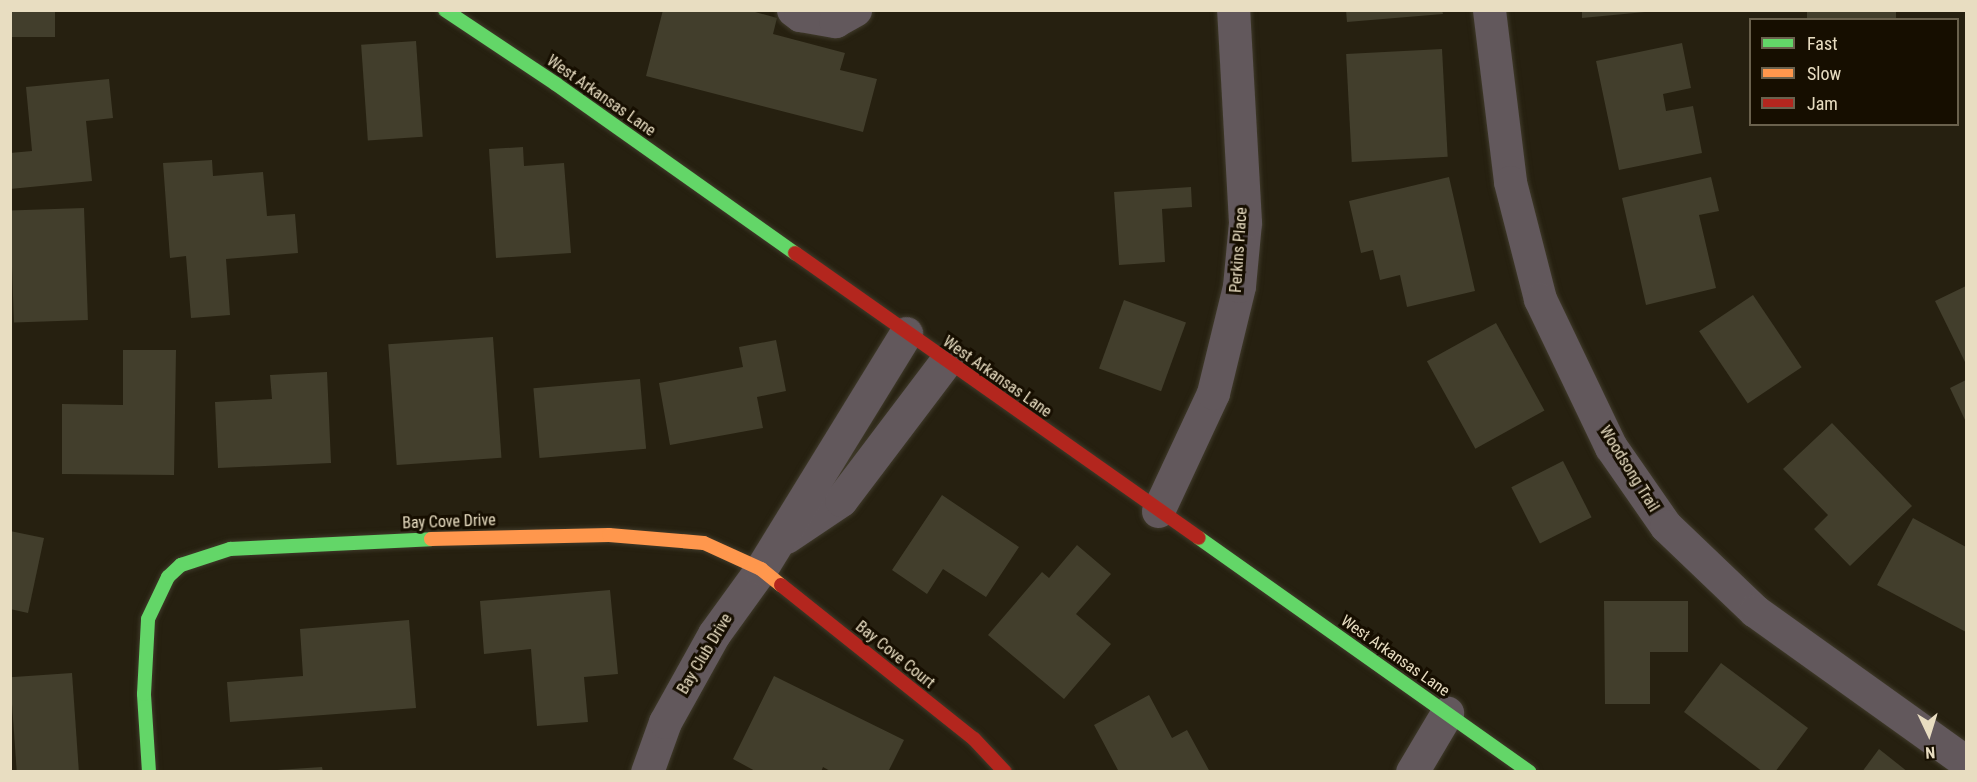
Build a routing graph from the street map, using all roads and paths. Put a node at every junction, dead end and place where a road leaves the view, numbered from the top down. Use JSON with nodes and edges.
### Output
{"nodes":[{"id":1,"x":793,"y":10,"type":"edge"},
{"id":2,"x":855,"y":10,"type":"edge"},
{"id":3,"x":1233,"y":10,"type":"edge"},
{"id":4,"x":1489,"y":10,"type":"edge"},
{"id":5,"x":452,"y":14,"type":"edge"},
{"id":6,"x":906,"y":333,"type":"junction"},
{"id":7,"x":946,"y":361,"type":"junction"},
{"id":8,"x":1158,"y":511,"type":"junction"},
{"id":9,"x":769,"y":556,"type":"junction"},
{"id":10,"x":1447,"y":713,"type":"junction"},
{"id":11,"x":1966,"y":762,"type":"edge"},
{"id":12,"x":149,"y":771,"type":"edge"},
{"id":13,"x":647,"y":771,"type":"edge"},
{"id":14,"x":1005,"y":771,"type":"edge"},
{"id":15,"x":1412,"y":771,"type":"edge"},
{"id":16,"x":1530,"y":771,"type":"edge"}],
"edges":[{"from":1,"to":2,"type":"street"},
{"from":3,"to":8,"type":"street","name":"Perkins Place"},
{"from":4,"to":11,"type":"street","name":"Woodsong Trail"},
{"from":5,"to":6,"type":"street","name":"West Arkansas Lane"},
{"from":6,"to":7,"type":"street","name":"West Arkansas Lane"},
{"from":6,"to":9,"type":"street","name":"Bay Club Drive"},
{"from":7,"to":8,"type":"street","name":"West Arkansas Lane"},
{"from":7,"to":9,"type":"street","name":"Bay Club Drive"},
{"from":8,"to":10,"type":"street","name":"West Arkansas Lane"},
{"from":9,"to":12,"type":"street","name":"Bay Cove Drive"},
{"from":9,"to":13,"type":"street","name":"Bay Club Drive"},
{"from":9,"to":14,"type":"street","name":"Bay Cove Court"},
{"from":10,"to":15,"type":"street"},
{"from":10,"to":16,"type":"street","name":"West Arkansas Lane"}]}
